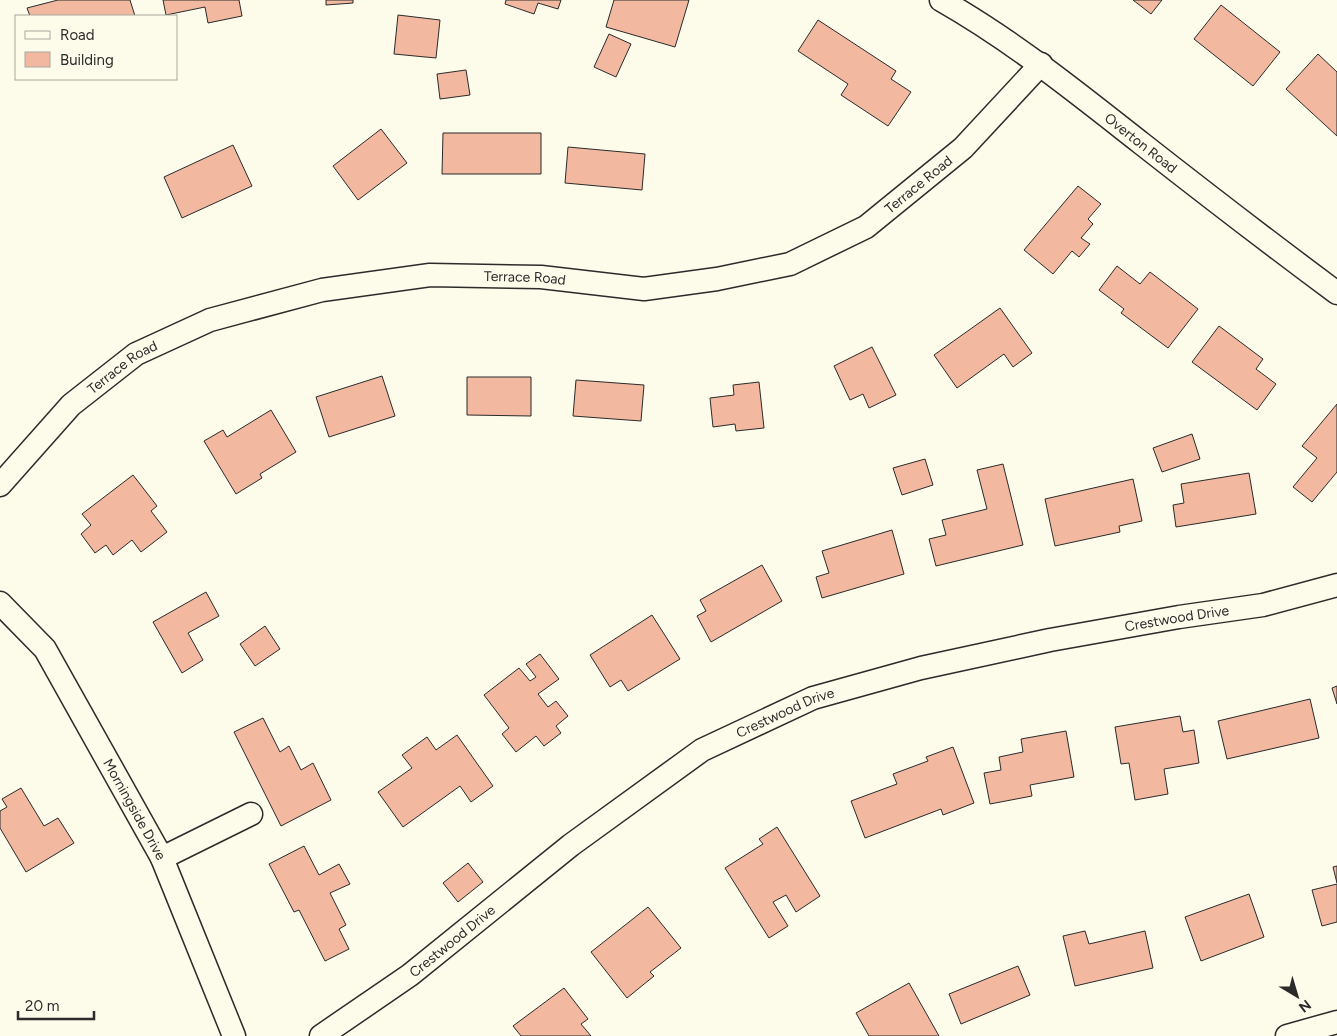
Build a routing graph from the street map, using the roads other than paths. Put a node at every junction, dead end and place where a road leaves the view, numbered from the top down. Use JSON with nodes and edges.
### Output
{"nodes":[{"id":1,"x":941,"y":0,"type":"edge"},
{"id":2,"x":1041,"y":64,"type":"junction"},
{"id":3,"x":1337,"y":293,"type":"edge"},
{"id":4,"x":0,"y":485,"type":"edge"},
{"id":5,"x":1337,"y":585,"type":"edge"},
{"id":6,"x":0,"y":602,"type":"edge"},
{"id":7,"x":251,"y":814,"type":"dead end"},
{"id":8,"x":162,"y":858,"type":"junction"},
{"id":9,"x":1337,"y":1022,"type":"edge"},
{"id":10,"x":234,"y":1036,"type":"edge"},
{"id":11,"x":321,"y":1036,"type":"edge"},
{"id":12,"x":1287,"y":1036,"type":"edge"}],
"edges":[{"from":1,"to":2,"type":"street","name":"Overton Road"},
{"from":2,"to":3,"type":"street","name":"Overton Road"},
{"from":2,"to":4,"type":"street","name":"Terrace Road"},
{"from":5,"to":11,"type":"street","name":"Crestwood Drive"},
{"from":6,"to":8,"type":"street","name":"Morningside Drive"},
{"from":7,"to":8,"type":"street"},
{"from":8,"to":10,"type":"street","name":"Morningside Drive"},
{"from":9,"to":12,"type":"street"}]}
